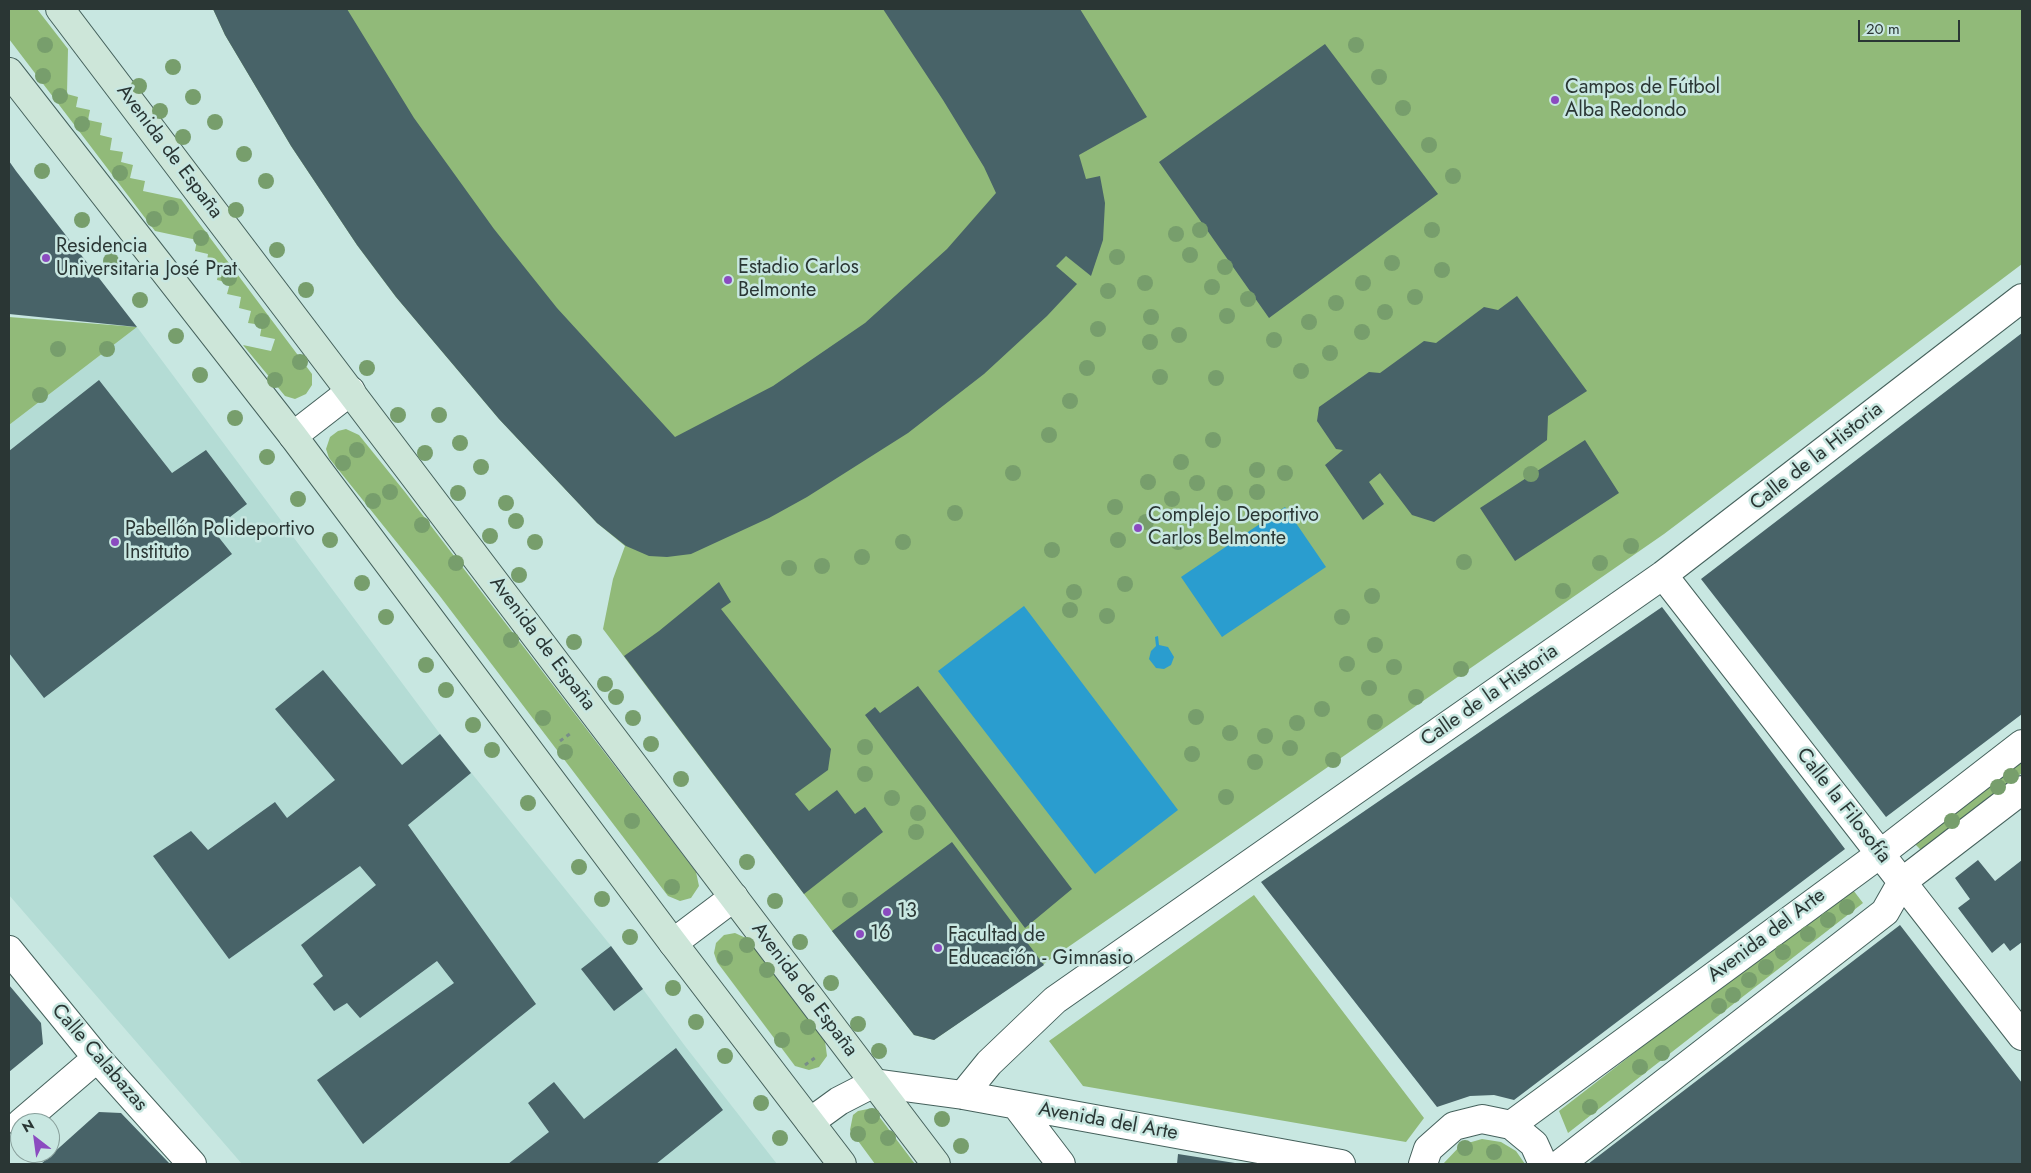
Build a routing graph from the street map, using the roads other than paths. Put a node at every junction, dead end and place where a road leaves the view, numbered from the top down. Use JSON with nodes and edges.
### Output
{"nodes":[{"id":1,"x":60,"y":9,"type":"edge"},
{"id":2,"x":9,"y":72,"type":"edge"},
{"id":3,"x":2022,"y":298,"type":"edge"},
{"id":4,"x":350,"y":391,"type":"junction"},
{"id":5,"x":293,"y":436,"type":"junction"},
{"id":6,"x":1663,"y":575,"type":"junction"},
{"id":7,"x":2022,"y":744,"type":"edge"},
{"id":8,"x":2022,"y":790,"type":"edge"},
{"id":9,"x":1880,"y":854,"type":"junction"},
{"id":10,"x":1902,"y":882,"type":"junction"},
{"id":11,"x":734,"y":897,"type":"junction"},
{"id":12,"x":673,"y":943,"type":"junction"},
{"id":13,"x":9,"y":950,"type":"edge"},
{"id":14,"x":2022,"y":1036,"type":"edge"},
{"id":15,"x":97,"y":1058,"type":"junction"},
{"id":16,"x":874,"y":1083,"type":"junction"},
{"id":17,"x":963,"y":1095,"type":"junction"},
{"id":18,"x":1016,"y":1104,"type":"junction"},
{"id":19,"x":32,"y":1113,"type":"edge"},
{"id":20,"x":810,"y":1122,"type":"junction"},
{"id":21,"x":1511,"y":1126,"type":"junction"},
{"id":22,"x":192,"y":1164,"type":"edge"},
{"id":23,"x":842,"y":1164,"type":"edge"},
{"id":24,"x":936,"y":1164,"type":"edge"},
{"id":25,"x":1061,"y":1164,"type":"edge"},
{"id":26,"x":1341,"y":1164,"type":"edge"},
{"id":27,"x":1423,"y":1164,"type":"edge"},
{"id":28,"x":1543,"y":1164,"type":"edge"},
{"id":29,"x":1560,"y":1164,"type":"edge"}],
"edges":[{"from":1,"to":4,"type":"main road","name":"Avenida de España"},
{"from":2,"to":5,"type":"main road"},
{"from":3,"to":6,"type":"street","name":"Calle de la Historia"},
{"from":4,"to":5,"type":"street"},
{"from":4,"to":11,"type":"main road","name":"Avenida de España"},
{"from":5,"to":12,"type":"main road"},
{"from":6,"to":9,"type":"street","name":"Calle la Filosofía"},
{"from":6,"to":17,"type":"street","name":"Calle de la Historia"},
{"from":7,"to":9,"type":"street","name":"Avenida del Arte"},
{"from":8,"to":10,"type":"street"},
{"from":9,"to":10,"type":"street","name":"Calle la Filosofía"},
{"from":9,"to":21,"type":"street","name":"Avenida del Arte"},
{"from":10,"to":14,"type":"street","name":"Calle la Filosofía"},
{"from":10,"to":29,"type":"street"},
{"from":11,"to":12,"type":"street"},
{"from":11,"to":16,"type":"main road","name":"Avenida de España"},
{"from":12,"to":20,"type":"main road"},
{"from":13,"to":15,"type":"street","name":"Calle Calabazas"},
{"from":15,"to":19,"type":"street"},
{"from":15,"to":22,"type":"street","name":"Calle Calabazas"},
{"from":16,"to":17,"type":"street","name":"Avenida del Arte"},
{"from":16,"to":20,"type":"street"},
{"from":16,"to":24,"type":"main road","name":"Avenida de España"},
{"from":17,"to":18,"type":"street","name":"Avenida del Arte"},
{"from":18,"to":25,"type":"street"},
{"from":18,"to":26,"type":"street","name":"Avenida del Arte"},
{"from":20,"to":23,"type":"main road"},
{"from":21,"to":27,"type":"street"},
{"from":21,"to":28,"type":"street"}]}
